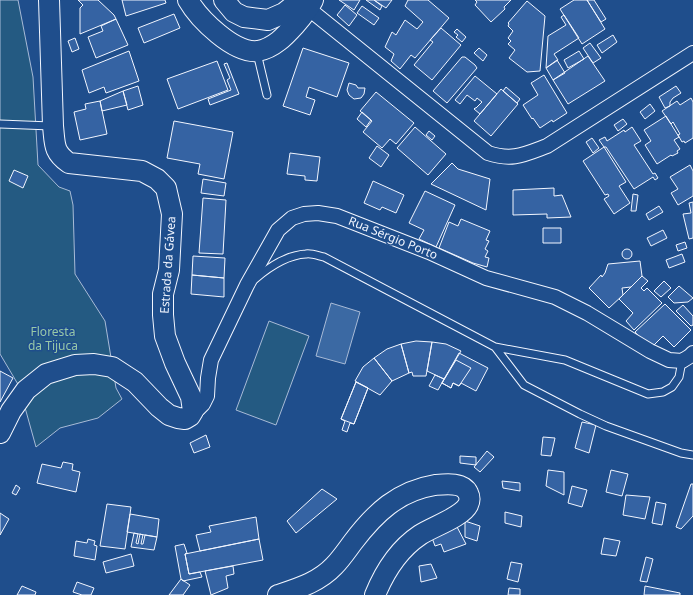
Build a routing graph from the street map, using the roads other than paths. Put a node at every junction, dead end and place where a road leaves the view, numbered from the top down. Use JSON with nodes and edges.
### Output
{"nodes":[{"id":1,"x":49,"y":0,"type":"edge"},
{"id":2,"x":188,"y":0,"type":"edge"},
{"id":3,"x":224,"y":0,"type":"edge"},
{"id":4,"x":304,"y":3,"type":"edge"},
{"id":5,"x":256,"y":51,"type":"junction"},
{"id":6,"x":693,"y":53,"type":"edge"},
{"id":7,"x":267,"y":95,"type":"dead end"},
{"id":8,"x":0,"y":124,"type":"edge"},
{"id":9,"x":53,"y":126,"type":"junction"},
{"id":10,"x":247,"y":285,"type":"junction"},
{"id":11,"x":495,"y":347,"type":"junction"},
{"id":12,"x":687,"y":357,"type":"edge"},
{"id":13,"x":193,"y":411,"type":"junction"},
{"id":14,"x":0,"y":433,"type":"edge"},
{"id":15,"x":693,"y":455,"type":"edge"},
{"id":16,"x":297,"y":592,"type":"edge"},
{"id":17,"x":278,"y":595,"type":"edge"},
{"id":18,"x":375,"y":595,"type":"edge"}],
"edges":[{"from":1,"to":9,"type":"street","name":"Estrada da Gávea"},
{"from":2,"to":5,"type":"street"},
{"from":3,"to":4,"type":"street"},
{"from":4,"to":5,"type":"street"},
{"from":4,"to":6,"type":"street"},
{"from":5,"to":7,"type":"lane"},
{"from":8,"to":9,"type":"lane"},
{"from":9,"to":13,"type":"street","name":"Estrada da Gávea"},
{"from":10,"to":11,"type":"lane"},
{"from":10,"to":12,"type":"street","name":"Rua Sérgio Porto"},
{"from":10,"to":13,"type":"street","name":"Rua Sérgio Porto"},
{"from":11,"to":12,"type":"lane"},
{"from":11,"to":15,"type":"lane"},
{"from":13,"to":14,"type":"street"},
{"from":16,"to":17,"type":"street"},
{"from":16,"to":18,"type":"street"}]}
